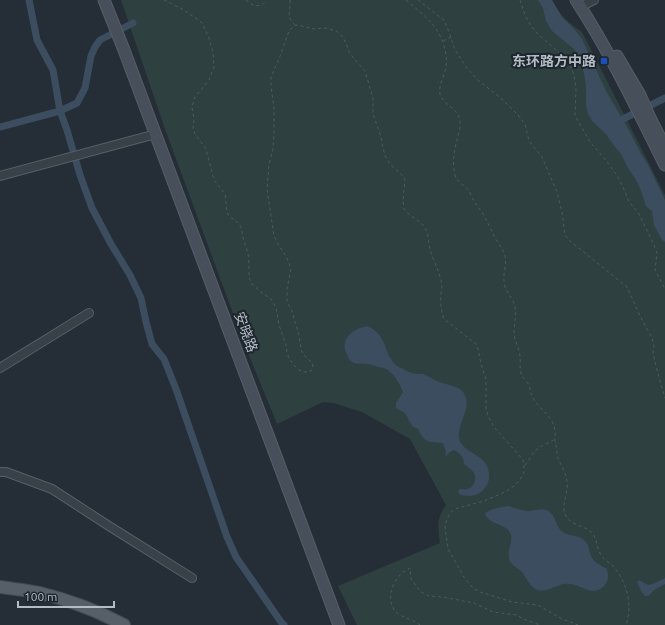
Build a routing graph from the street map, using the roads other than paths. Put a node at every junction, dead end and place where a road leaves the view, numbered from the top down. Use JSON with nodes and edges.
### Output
{"nodes":[{"id":1,"x":104,"y":0,"type":"edge"},
{"id":2,"x":585,"y":1,"type":"edge"},
{"id":3,"x":648,"y":122,"type":"junction"},
{"id":4,"x":156,"y":134,"type":"junction"},
{"id":5,"x":665,"y":147,"type":"edge"},
{"id":6,"x":665,"y":165,"type":"edge"},
{"id":7,"x":0,"y":176,"type":"edge"},
{"id":8,"x":89,"y":313,"type":"dead end"},
{"id":9,"x":0,"y":368,"type":"edge"},
{"id":10,"x":0,"y":472,"type":"edge"},
{"id":11,"x":192,"y":578,"type":"dead end"},
{"id":12,"x":0,"y":587,"type":"edge"},
{"id":13,"x":0,"y":594,"type":"edge"},
{"id":14,"x":107,"y":625,"type":"edge"},
{"id":15,"x":124,"y":625,"type":"edge"},
{"id":16,"x":338,"y":625,"type":"edge"}],
"edges":[{"from":1,"to":4,"type":"street","name":"安晓路"},
{"from":2,"to":3,"type":"street"},
{"from":3,"to":5,"type":"street"},
{"from":3,"to":6,"type":"street"},
{"from":4,"to":7,"type":"street"},
{"from":4,"to":16,"type":"street","name":"安晓路"},
{"from":8,"to":9,"type":"street"},
{"from":10,"to":11,"type":"street"},
{"from":12,"to":15,"type":"main road"},
{"from":13,"to":14,"type":"main road"}]}
